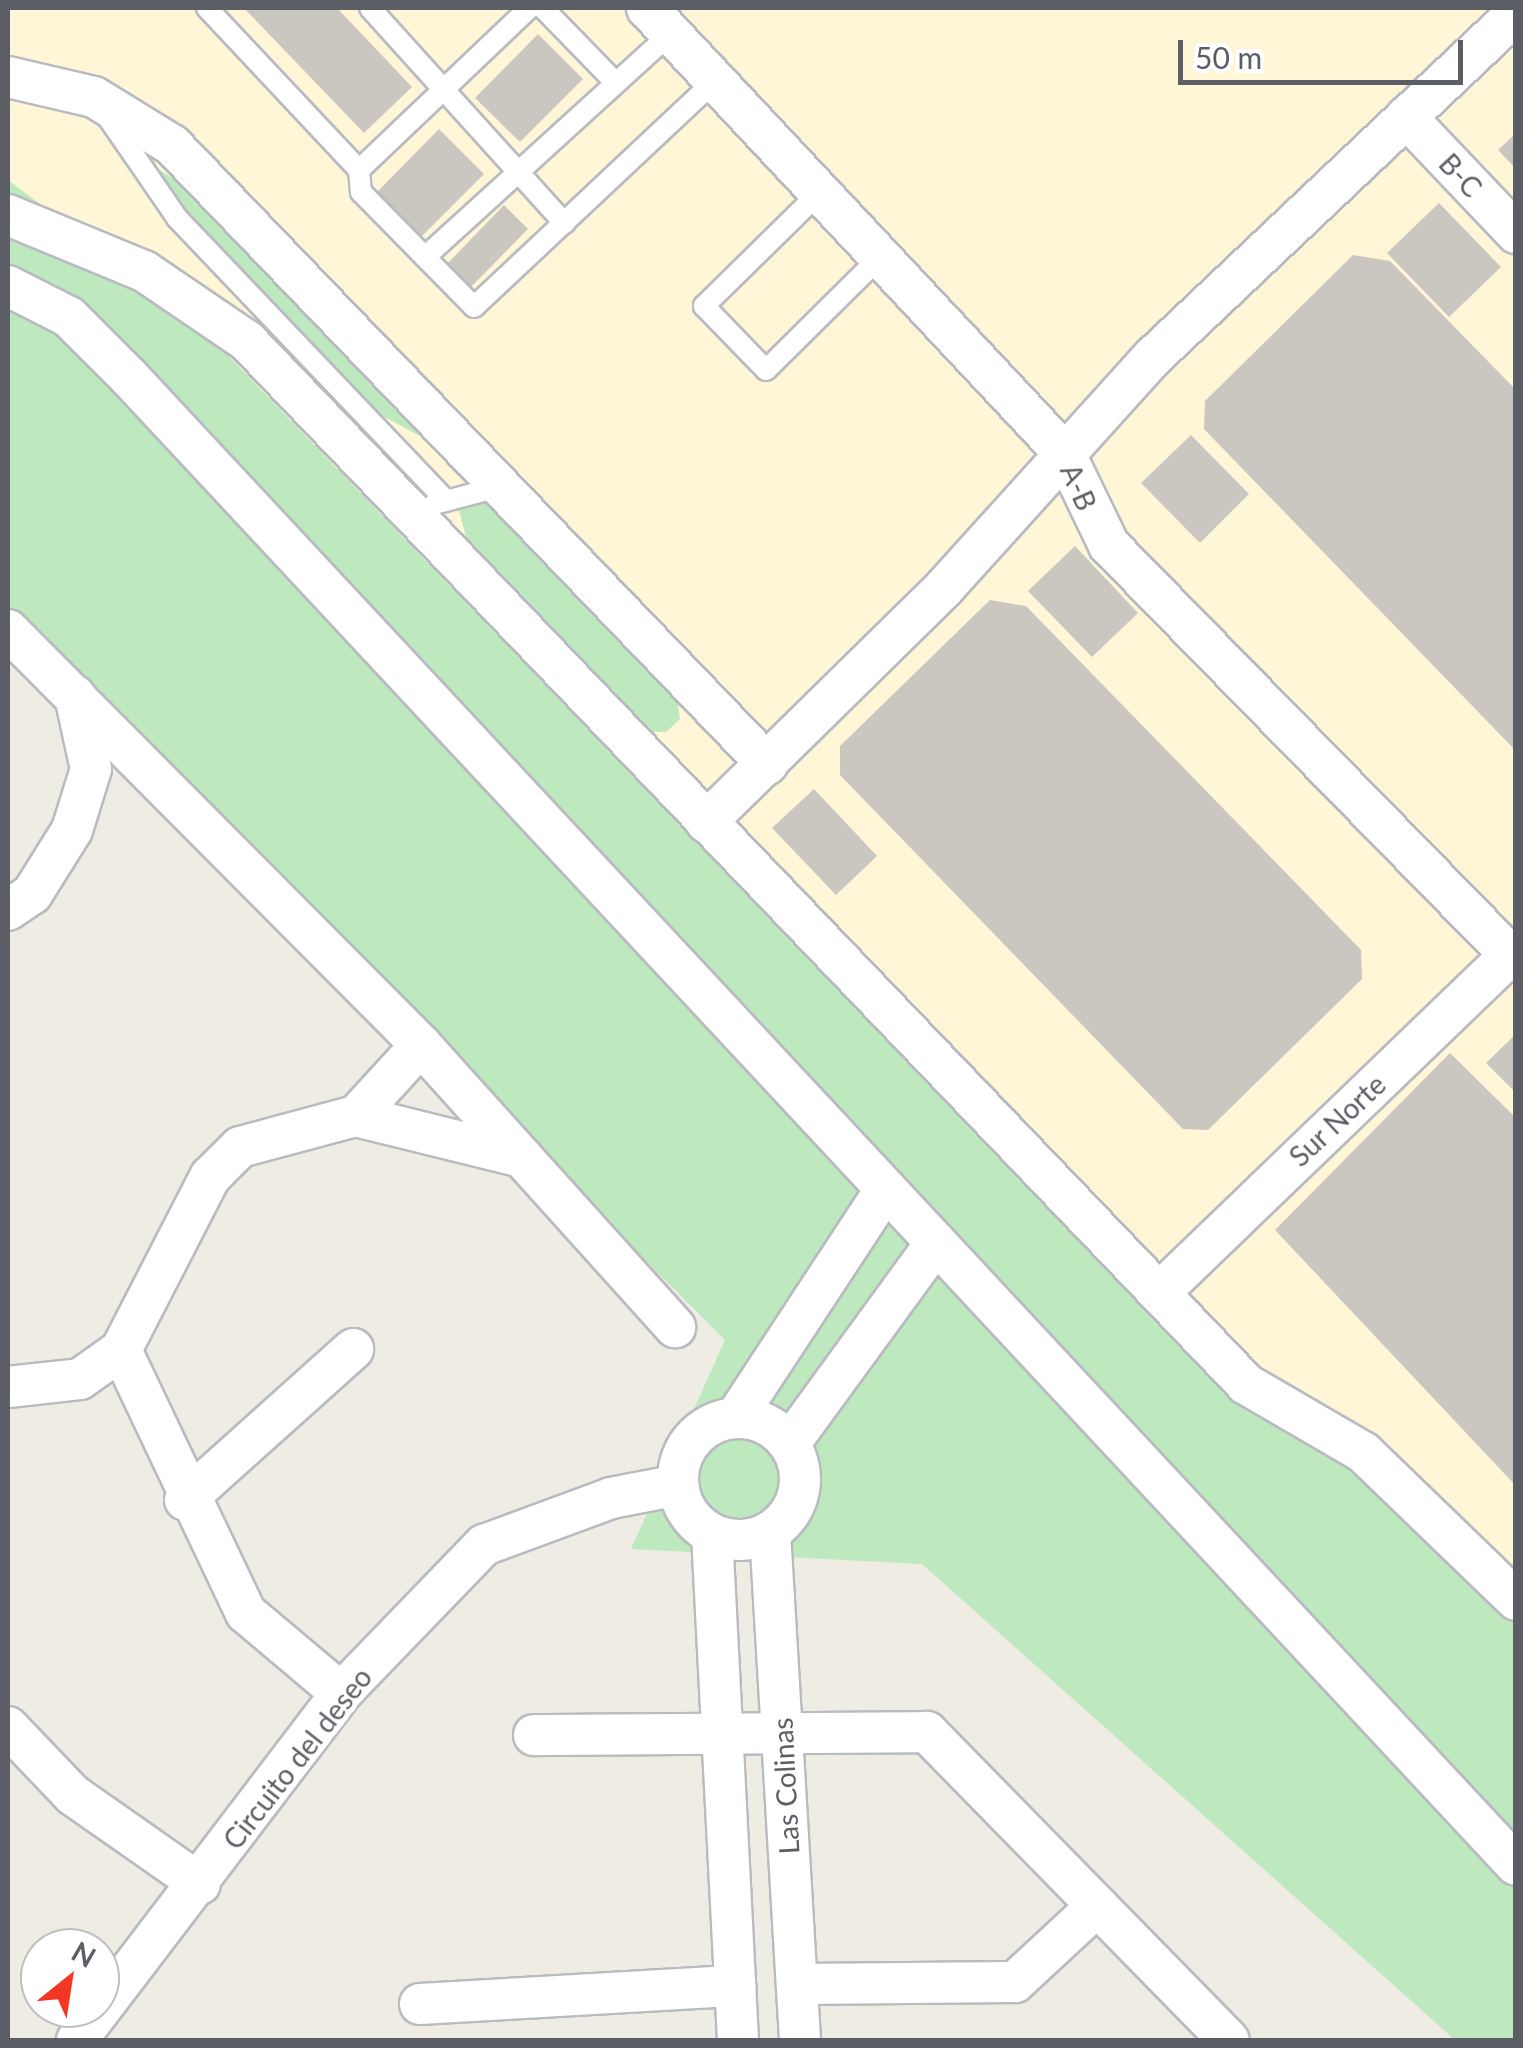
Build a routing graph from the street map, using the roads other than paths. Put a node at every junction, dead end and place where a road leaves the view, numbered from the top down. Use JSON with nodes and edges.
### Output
{"nodes":[{"id":1,"x":206,"y":8,"type":"edge"},
{"id":2,"x":370,"y":8,"type":"edge"},
{"id":3,"x":529,"y":8,"type":"edge"},
{"id":4,"x":543,"y":8,"type":"edge"},
{"id":5,"x":1516,"y":14,"type":"edge"},
{"id":6,"x":659,"y":20,"type":"edge"},
{"id":7,"x":8,"y":77,"type":"edge"},
{"id":8,"x":612,"y":79,"type":"junction"},
{"id":9,"x":715,"y":80,"type":"junction"},
{"id":10,"x":444,"y":90,"type":"junction"},
{"id":11,"x":94,"y":98,"type":"junction"},
{"id":12,"x":1406,"y":117,"type":"junction"},
{"id":13,"x":516,"y":169,"type":"junction"},
{"id":14,"x":359,"y":170,"type":"junction"},
{"id":15,"x":818,"y":194,"type":"junction"},
{"id":16,"x":8,"y":214,"type":"edge"},
{"id":17,"x":564,"y":223,"type":"junction"},
{"id":18,"x":1516,"y":233,"type":"edge"},
{"id":19,"x":425,"y":257,"type":"junction"},
{"id":20,"x":879,"y":258,"type":"junction"},
{"id":21,"x":8,"y":286,"type":"edge"},
{"id":22,"x":1065,"y":454,"type":"junction"},
{"id":23,"x":504,"y":486,"type":"junction"},
{"id":24,"x":428,"y":506,"type":"junction"},
{"id":25,"x":8,"y":630,"type":"edge"},
{"id":26,"x":75,"y":696,"type":"junction"},
{"id":27,"x":767,"y":764,"type":"junction"},
{"id":28,"x":706,"y":822,"type":"junction"},
{"id":29,"x":8,"y":910,"type":"edge"},
{"id":30,"x":1514,"y":955,"type":"edge"},
{"id":31,"x":421,"y":1045,"type":"junction"},
{"id":32,"x":356,"y":1116,"type":"junction"},
{"id":33,"x":522,"y":1157,"type":"junction"},
{"id":34,"x":886,"y":1189,"type":"junction"},
{"id":35,"x":936,"y":1243,"type":"junction"},
{"id":36,"x":1160,"y":1292,"type":"junction"},
{"id":37,"x":675,"y":1326,"type":"dead end"},
{"id":38,"x":353,"y":1349,"type":"dead end"},
{"id":39,"x":121,"y":1350,"type":"junction"},
{"id":40,"x":8,"y":1387,"type":"edge"},
{"id":41,"x":736,"y":1417,"type":"junction"},
{"id":42,"x":790,"y":1443,"type":"junction"},
{"id":43,"x":678,"y":1485,"type":"junction"},
{"id":44,"x":185,"y":1500,"type":"junction"},
{"id":45,"x":770,"y":1532,"type":"junction"},
{"id":46,"x":712,"y":1534,"type":"junction"},
{"id":47,"x":1516,"y":1600,"type":"edge"},
{"id":48,"x":342,"y":1693,"type":"junction"},
{"id":49,"x":8,"y":1727,"type":"edge"},
{"id":50,"x":782,"y":1730,"type":"junction"},
{"id":51,"x":722,"y":1732,"type":"junction"},
{"id":52,"x":534,"y":1735,"type":"dead end"},
{"id":53,"x":1516,"y":1865,"type":"edge"},
{"id":54,"x":200,"y":1884,"type":"junction"},
{"id":55,"x":1097,"y":1906,"type":"junction"},
{"id":56,"x":797,"y":1984,"type":"junction"},
{"id":57,"x":735,"y":1986,"type":"junction"},
{"id":58,"x":420,"y":2004,"type":"dead end"},
{"id":59,"x":77,"y":2040,"type":"edge"},
{"id":60,"x":738,"y":2040,"type":"edge"},
{"id":61,"x":800,"y":2040,"type":"edge"},
{"id":62,"x":1229,"y":2040,"type":"edge"}],
"edges":[{"from":1,"to":14,"type":"lane"},
{"from":2,"to":10,"type":"lane"},
{"from":3,"to":10,"type":"lane"},
{"from":4,"to":8,"type":"lane"},
{"from":5,"to":12,"type":"street"},
{"from":6,"to":8,"type":"lane"},
{"from":6,"to":9,"type":"street","name":"A-B"},
{"from":7,"to":11,"type":"street"},
{"from":8,"to":13,"type":"lane"},
{"from":9,"to":15,"type":"street","name":"A-B"},
{"from":9,"to":17,"type":"lane"},
{"from":10,"to":13,"type":"lane"},
{"from":10,"to":14,"type":"lane"},
{"from":11,"to":23,"type":"street"},
{"from":11,"to":24,"type":"lane"},
{"from":12,"to":18,"type":"street","name":"B-C"},
{"from":12,"to":22,"type":"street"},
{"from":13,"to":17,"type":"lane"},
{"from":13,"to":19,"type":"lane"},
{"from":14,"to":19,"type":"lane"},
{"from":15,"to":20,"type":"street","name":"A-B"},
{"from":15,"to":20,"type":"lane"},
{"from":16,"to":24,"type":"street"},
{"from":17,"to":19,"type":"lane"},
{"from":20,"to":22,"type":"street","name":"A-B"},
{"from":21,"to":34,"type":"street"},
{"from":22,"to":27,"type":"street"},
{"from":22,"to":30,"type":"street","name":"A-B"},
{"from":23,"to":24,"type":"lane"},
{"from":23,"to":27,"type":"street"},
{"from":24,"to":28,"type":"street"},
{"from":25,"to":26,"type":"street"},
{"from":26,"to":29,"type":"street"},
{"from":26,"to":31,"type":"street"},
{"from":27,"to":28,"type":"street"},
{"from":28,"to":36,"type":"street"},
{"from":30,"to":36,"type":"street","name":"Sur Norte"},
{"from":31,"to":32,"type":"street"},
{"from":31,"to":33,"type":"street"},
{"from":32,"to":33,"type":"street"},
{"from":32,"to":39,"type":"street"},
{"from":33,"to":37,"type":"street"},
{"from":34,"to":35,"type":"street"},
{"from":34,"to":41,"type":"street"},
{"from":35,"to":42,"type":"street"},
{"from":35,"to":53,"type":"street"},
{"from":36,"to":47,"type":"street"},
{"from":38,"to":44,"type":"street"},
{"from":39,"to":40,"type":"street"},
{"from":39,"to":44,"type":"street"},
{"from":41,"to":42,"type":"street"},
{"from":41,"to":43,"type":"street"},
{"from":42,"to":45,"type":"street"},
{"from":43,"to":46,"type":"street"},
{"from":43,"to":48,"type":"street","name":"Circuito del deseo"},
{"from":44,"to":48,"type":"street"},
{"from":45,"to":46,"type":"street"},
{"from":45,"to":50,"type":"street","name":"Las Colinas"},
{"from":46,"to":51,"type":"street"},
{"from":48,"to":54,"type":"street","name":"Circuito del deseo"},
{"from":49,"to":54,"type":"street"},
{"from":50,"to":51,"type":"street"},
{"from":50,"to":55,"type":"street"},
{"from":50,"to":56,"type":"street","name":"Las Colinas"},
{"from":51,"to":52,"type":"street"},
{"from":51,"to":57,"type":"street"},
{"from":54,"to":59,"type":"street","name":"Circuito del deseo"},
{"from":55,"to":56,"type":"street"},
{"from":55,"to":62,"type":"street"},
{"from":56,"to":61,"type":"street","name":"Las Colinas"},
{"from":57,"to":58,"type":"street"},
{"from":57,"to":60,"type":"street"}]}
